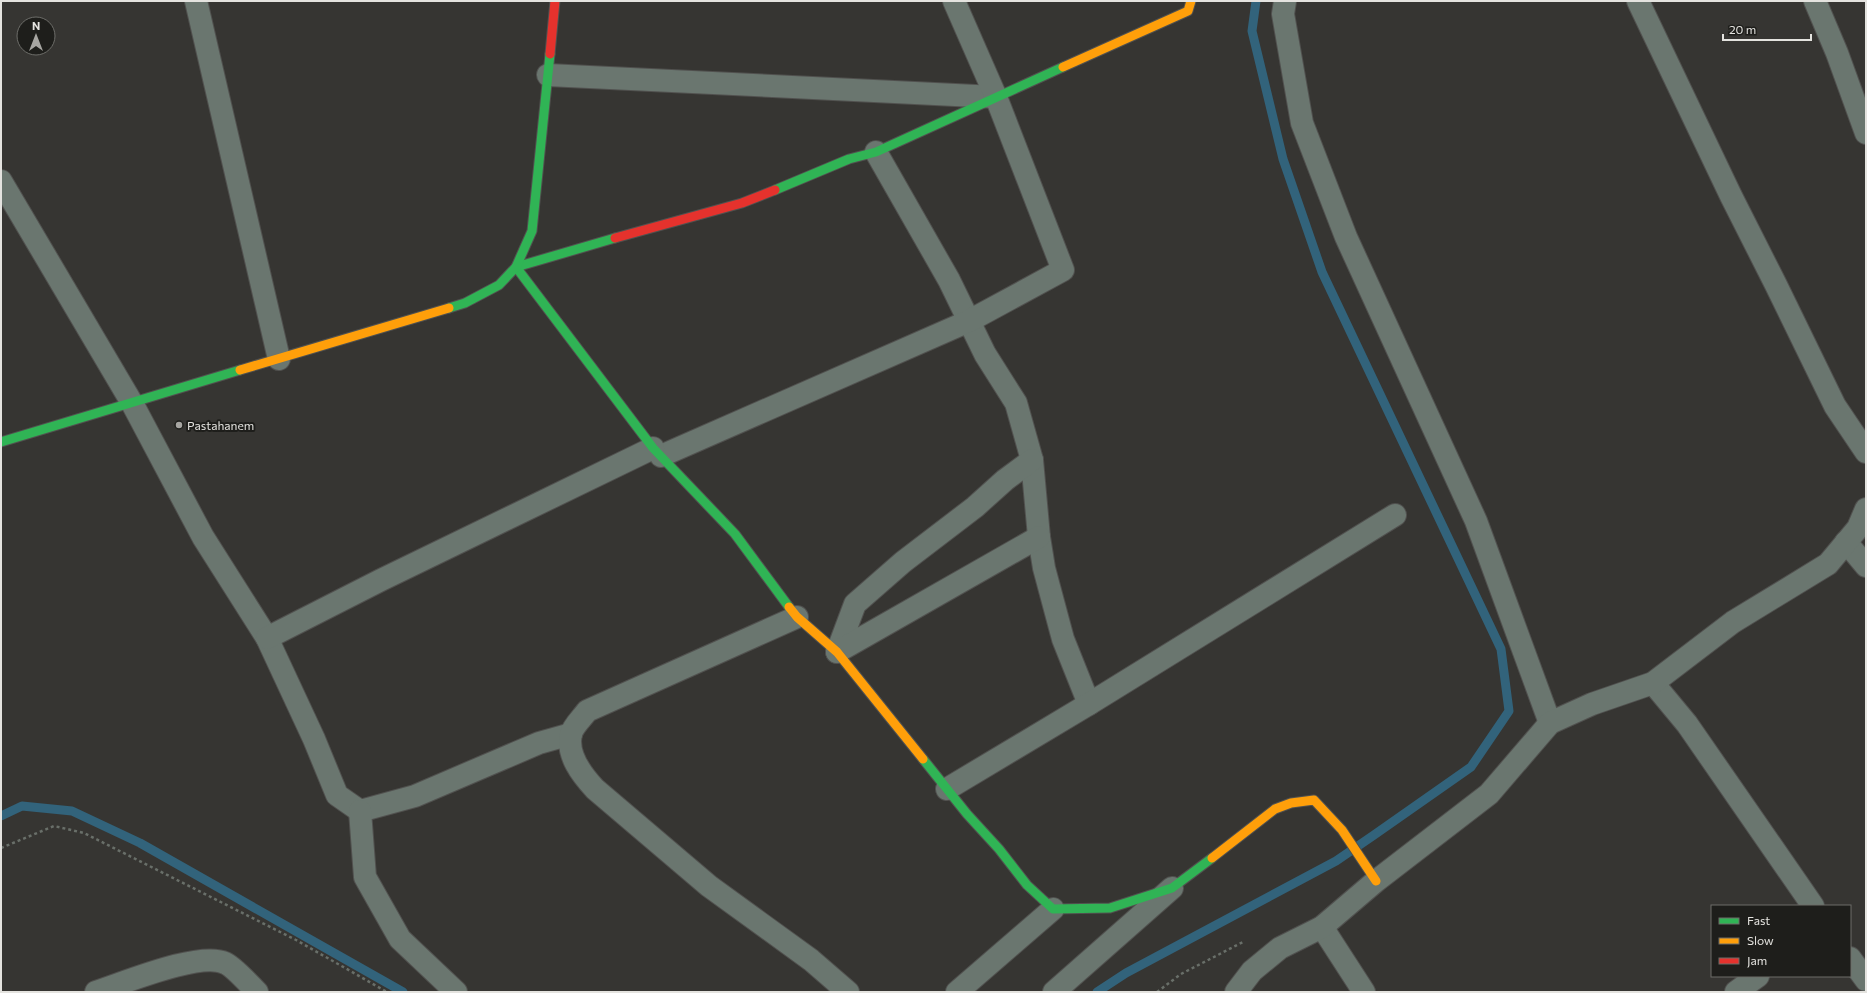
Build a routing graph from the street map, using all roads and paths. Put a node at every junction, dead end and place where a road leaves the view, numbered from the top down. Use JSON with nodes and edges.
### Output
{"nodes":[{"id":1,"x":196,"y":1,"type":"edge"},
{"id":2,"x":555,"y":1,"type":"edge"},
{"id":3,"x":954,"y":1,"type":"edge"},
{"id":4,"x":1191,"y":1,"type":"edge"},
{"id":5,"x":1285,"y":1,"type":"edge"},
{"id":6,"x":1638,"y":1,"type":"edge"},
{"id":7,"x":1815,"y":1,"type":"edge"},
{"id":8,"x":548,"y":75,"type":"junction"},
{"id":9,"x":996,"y":97,"type":"junction"},
{"id":10,"x":1866,"y":133,"type":"edge"},
{"id":11,"x":876,"y":152,"type":"junction"},
{"id":12,"x":1,"y":181,"type":"edge"},
{"id":13,"x":516,"y":267,"type":"junction"},
{"id":14,"x":969,"y":321,"type":"junction"},
{"id":15,"x":279,"y":359,"type":"junction"},
{"id":16,"x":132,"y":403,"type":"junction"},
{"id":17,"x":1,"y":442,"type":"edge"},
{"id":18,"x":657,"y":452,"type":"junction"},
{"id":19,"x":1866,"y":452,"type":"edge"},
{"id":20,"x":1032,"y":460,"type":"junction"},
{"id":21,"x":1866,"y":509,"type":"edge"},
{"id":22,"x":1395,"y":515,"type":"dead end"},
{"id":23,"x":1039,"y":537,"type":"junction"},
{"id":24,"x":1846,"y":542,"type":"junction"},
{"id":25,"x":1866,"y":566,"type":"edge"},
{"id":26,"x":797,"y":617,"type":"junction"},
{"id":27,"x":267,"y":638,"type":"junction"},
{"id":28,"x":837,"y":652,"type":"junction"},
{"id":29,"x":1653,"y":683,"type":"junction"},
{"id":30,"x":1089,"y":704,"type":"junction"},
{"id":31,"x":1550,"y":723,"type":"junction"},
{"id":32,"x":571,"y":734,"type":"junction"},
{"id":33,"x":947,"y":789,"type":"junction"},
{"id":34,"x":360,"y":811,"type":"junction"},
{"id":35,"x":1,"y":848,"type":"edge"},
{"id":36,"x":1371,"y":874,"type":"junction"},
{"id":37,"x":1172,"y":888,"type":"junction"},
{"id":38,"x":1812,"y":905,"type":"edge"},
{"id":39,"x":1053,"y":909,"type":"junction"},
{"id":40,"x":1322,"y":926,"type":"junction"},
{"id":41,"x":1280,"y":948,"type":"junction"},
{"id":42,"x":1851,"y":959,"type":"edge"},
{"id":43,"x":1757,"y":977,"type":"edge"},
{"id":44,"x":1866,"y":980,"type":"edge"},
{"id":45,"x":96,"y":992,"type":"edge"},
{"id":46,"x":257,"y":992,"type":"edge"},
{"id":47,"x":387,"y":992,"type":"edge"},
{"id":48,"x":456,"y":992,"type":"edge"},
{"id":49,"x":848,"y":992,"type":"edge"},
{"id":50,"x":957,"y":992,"type":"edge"},
{"id":51,"x":1054,"y":992,"type":"edge"},
{"id":52,"x":1157,"y":992,"type":"edge"},
{"id":53,"x":1236,"y":992,"type":"edge"},
{"id":54,"x":1364,"y":992,"type":"edge"},
{"id":55,"x":1736,"y":992,"type":"edge"}],
"edges":[{"from":1,"to":15,"type":"street"},
{"from":2,"to":8,"type":"street"},
{"from":3,"to":9,"type":"street"},
{"from":4,"to":9,"type":"street"},
{"from":5,"to":31,"type":"street"},
{"from":6,"to":19,"type":"street"},
{"from":7,"to":10,"type":"street"},
{"from":8,"to":9,"type":"street"},
{"from":8,"to":13,"type":"street"},
{"from":9,"to":11,"type":"street"},
{"from":9,"to":14,"type":"street"},
{"from":11,"to":13,"type":"street"},
{"from":11,"to":14,"type":"street"},
{"from":12,"to":16,"type":"street"},
{"from":13,"to":15,"type":"street"},
{"from":13,"to":18,"type":"street"},
{"from":14,"to":18,"type":"street"},
{"from":14,"to":20,"type":"street"},
{"from":15,"to":16,"type":"street"},
{"from":16,"to":17,"type":"street"},
{"from":16,"to":27,"type":"street"},
{"from":18,"to":26,"type":"street"},
{"from":18,"to":27,"type":"street"},
{"from":20,"to":23,"type":"street"},
{"from":20,"to":28,"type":"street"},
{"from":21,"to":24,"type":"street"},
{"from":22,"to":30,"type":"street"},
{"from":23,"to":28,"type":"street"},
{"from":23,"to":30,"type":"street"},
{"from":24,"to":25,"type":"street"},
{"from":24,"to":29,"type":"street"},
{"from":26,"to":28,"type":"street"},
{"from":26,"to":32,"type":"street"},
{"from":27,"to":34,"type":"street"},
{"from":28,"to":33,"type":"street"},
{"from":29,"to":31,"type":"street"},
{"from":29,"to":38,"type":"street"},
{"from":30,"to":33,"type":"street"},
{"from":31,"to":36,"type":"street"},
{"from":32,"to":34,"type":"street"},
{"from":32,"to":49,"type":"street"},
{"from":33,"to":39,"type":"street"},
{"from":34,"to":48,"type":"street"},
{"from":35,"to":47,"type":"path"},
{"from":36,"to":37,"type":"street"},
{"from":36,"to":40,"type":"street"},
{"from":37,"to":39,"type":"street"},
{"from":37,"to":51,"type":"street"},
{"from":39,"to":50,"type":"street"},
{"from":40,"to":41,"type":"street"},
{"from":40,"to":54,"type":"street"},
{"from":41,"to":52,"type":"path"},
{"from":41,"to":53,"type":"street"},
{"from":42,"to":44,"type":"street"},
{"from":43,"to":55,"type":"street"},
{"from":45,"to":46,"type":"street"}]}
